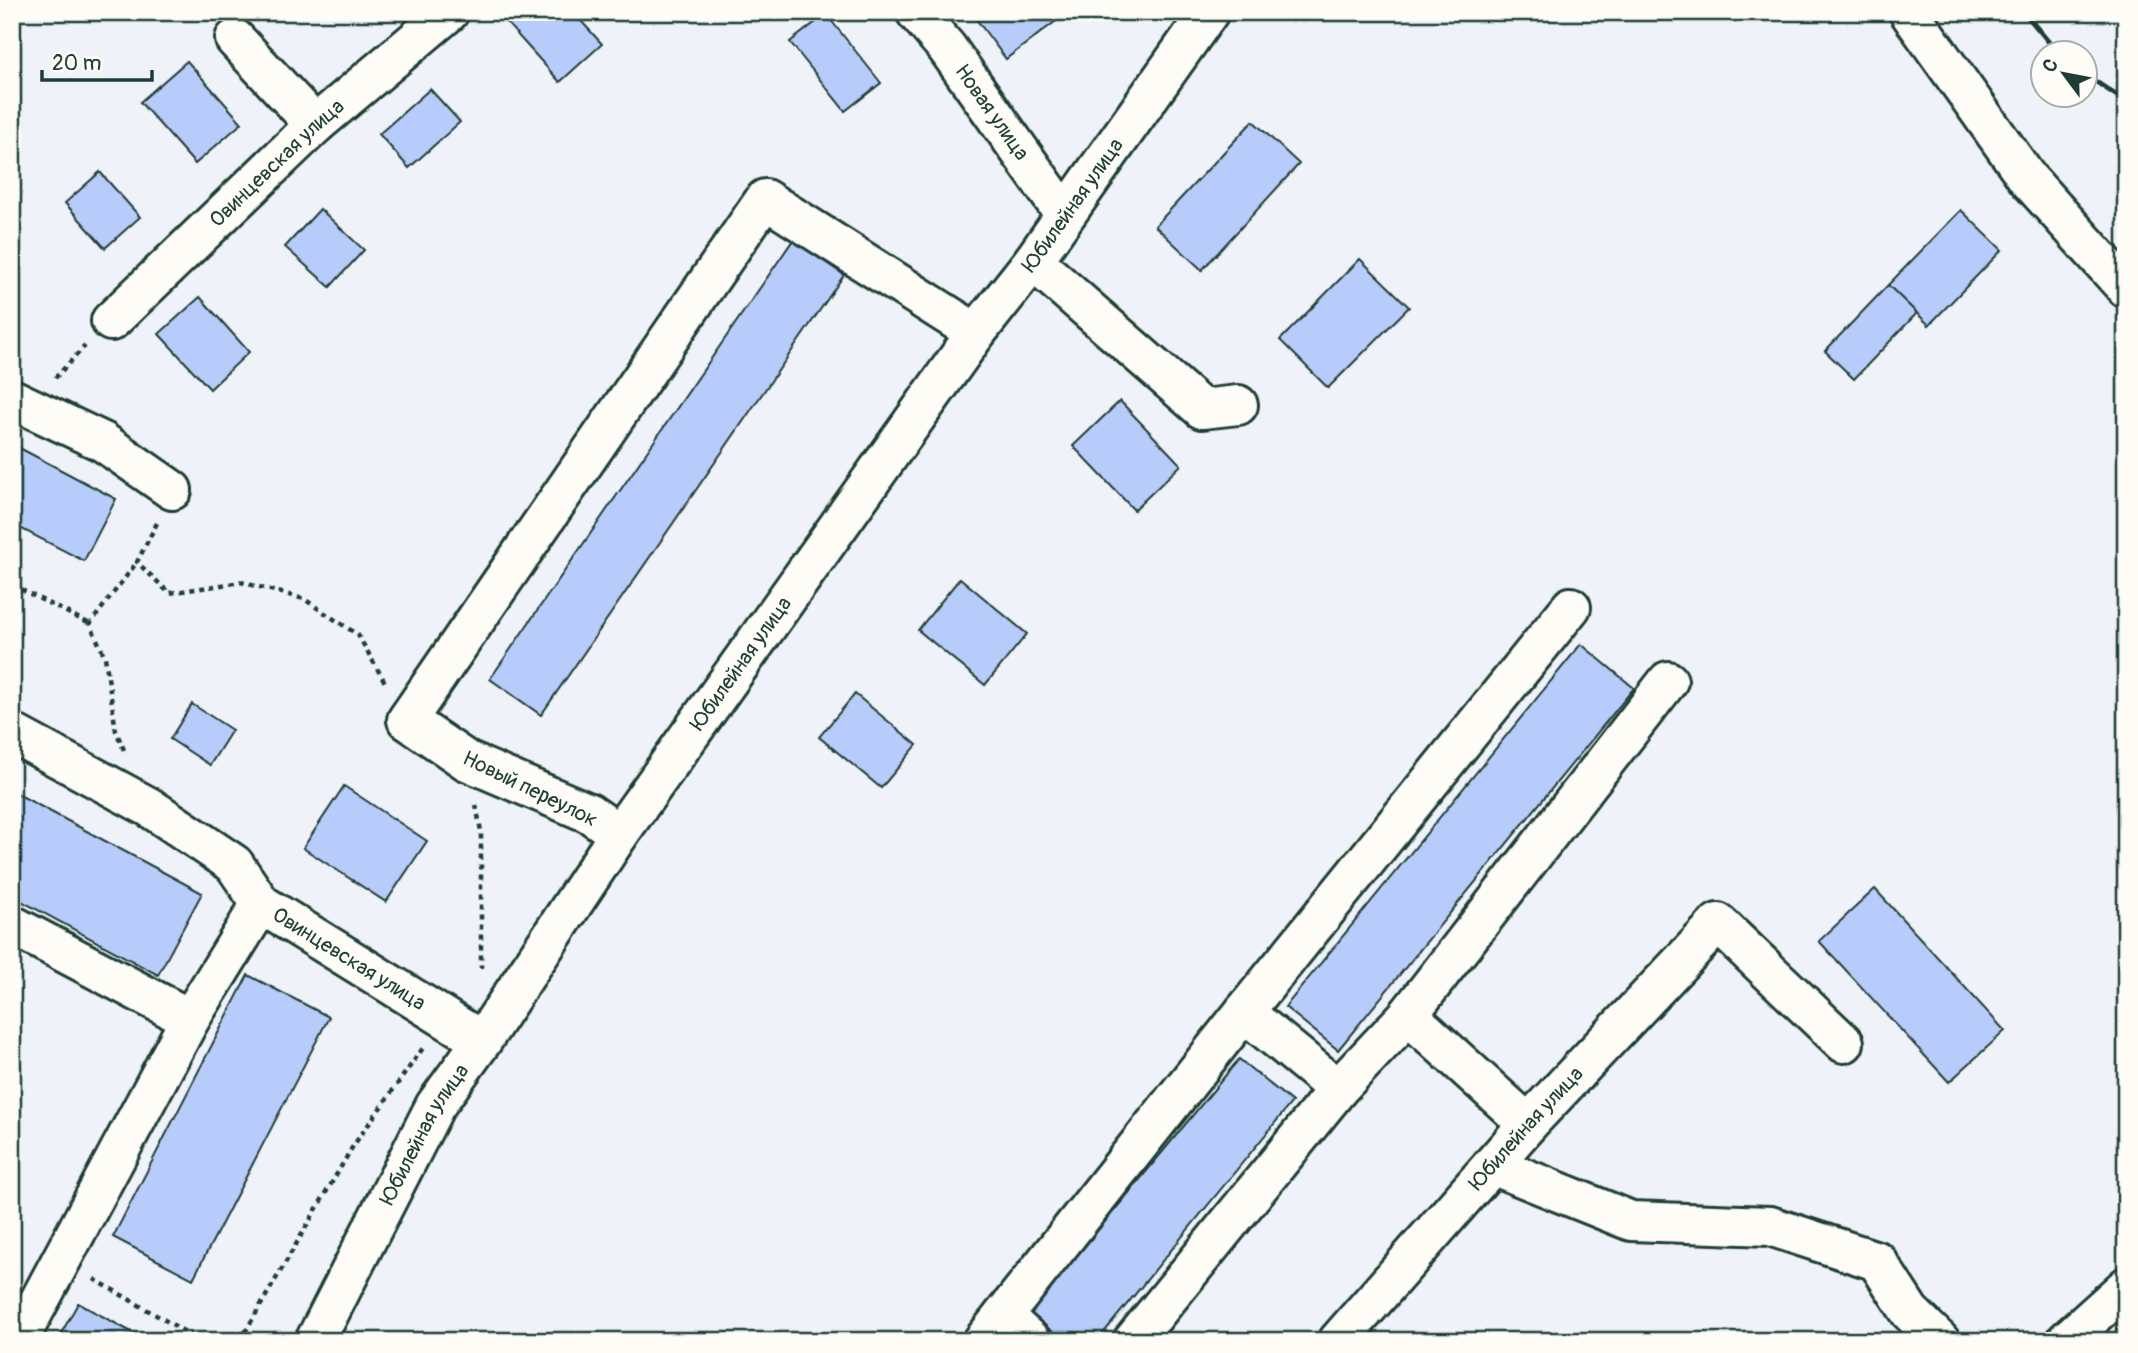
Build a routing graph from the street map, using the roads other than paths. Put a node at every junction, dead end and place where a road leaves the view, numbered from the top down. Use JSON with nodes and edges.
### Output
{"nodes":[{"id":1,"x":449,"y":12,"type":"edge"},
{"id":2,"x":916,"y":12,"type":"edge"},
{"id":3,"x":1209,"y":12,"type":"edge"},
{"id":4,"x":1909,"y":12,"type":"edge"},
{"id":5,"x":235,"y":40,"type":"dead end"},
{"id":6,"x":315,"y":125,"type":"junction"},
{"id":7,"x":1065,"y":215,"type":"junction"},
{"id":8,"x":1033,"y":261,"type":"junction"},
{"id":9,"x":2126,"y":288,"type":"edge"},
{"id":10,"x":111,"y":321,"type":"dead end"},
{"id":11,"x":976,"y":333,"type":"junction"},
{"id":12,"x":12,"y":399,"type":"edge"},
{"id":13,"x":1238,"y":405,"type":"dead end"},
{"id":14,"x":172,"y":490,"type":"road end"},
{"id":15,"x":1571,"y":607,"type":"dead end"},
{"id":16,"x":1668,"y":681,"type":"dead end"},
{"id":17,"x":12,"y":733,"type":"edge"},
{"id":18,"x":619,"y":834,"type":"junction"},
{"id":19,"x":261,"y":904,"type":"junction"},
{"id":20,"x":12,"y":925,"type":"edge"},
{"id":21,"x":1244,"y":1012,"type":"junction"},
{"id":22,"x":1408,"y":1015,"type":"junction"},
{"id":23,"x":190,"y":1019,"type":"junction"},
{"id":24,"x":482,"y":1041,"type":"junction"},
{"id":25,"x":1844,"y":1043,"type":"dead end"},
{"id":26,"x":1338,"y":1089,"type":"junction"},
{"id":27,"x":1528,"y":1124,"type":"junction"},
{"id":28,"x":1492,"y":1165,"type":"junction"},
{"id":29,"x":2126,"y":1287,"type":"edge"},
{"id":30,"x":1006,"y":1333,"type":"edge"},
{"id":31,"x":18,"y":1341,"type":"edge"},
{"id":32,"x":315,"y":1341,"type":"edge"},
{"id":33,"x":1133,"y":1341,"type":"edge"},
{"id":34,"x":1338,"y":1341,"type":"edge"},
{"id":35,"x":1940,"y":1341,"type":"edge"},
{"id":36,"x":2066,"y":1341,"type":"edge"}],
"edges":[{"from":1,"to":6,"type":"street","name":"Овинцевская улица"},
{"from":2,"to":7,"type":"street","name":"Новая улица"},
{"from":3,"to":7,"type":"street","name":"Юбилейная улица"},
{"from":4,"to":9,"type":"street"},
{"from":5,"to":6,"type":"street"},
{"from":6,"to":10,"type":"street","name":"Овинцевская улица"},
{"from":7,"to":8,"type":"street","name":"Юбилейная улица"},
{"from":8,"to":11,"type":"street","name":"Юбилейная улица"},
{"from":8,"to":13,"type":"street"},
{"from":11,"to":18,"type":"street","name":"Юбилейная улица"},
{"from":11,"to":18,"type":"street","name":"Новый переулок"},
{"from":12,"to":14,"type":"street"},
{"from":15,"to":21,"type":"street"},
{"from":16,"to":22,"type":"street"},
{"from":17,"to":19,"type":"street","name":"Овинцевская улица"},
{"from":18,"to":24,"type":"street","name":"Юбилейная улица"},
{"from":19,"to":23,"type":"street"},
{"from":19,"to":24,"type":"street","name":"Овинцевская улица"},
{"from":20,"to":23,"type":"street"},
{"from":21,"to":26,"type":"street"},
{"from":21,"to":30,"type":"street"},
{"from":22,"to":26,"type":"street"},
{"from":22,"to":27,"type":"street"},
{"from":23,"to":31,"type":"street"},
{"from":24,"to":32,"type":"street","name":"Юбилейная улица"},
{"from":25,"to":27,"type":"street","name":"Юбилейная улица"},
{"from":26,"to":33,"type":"street"},
{"from":27,"to":28,"type":"street","name":"Юбилейная улица"},
{"from":28,"to":34,"type":"street","name":"Юбилейная улица"},
{"from":28,"to":35,"type":"street"},
{"from":29,"to":36,"type":"street"}]}
